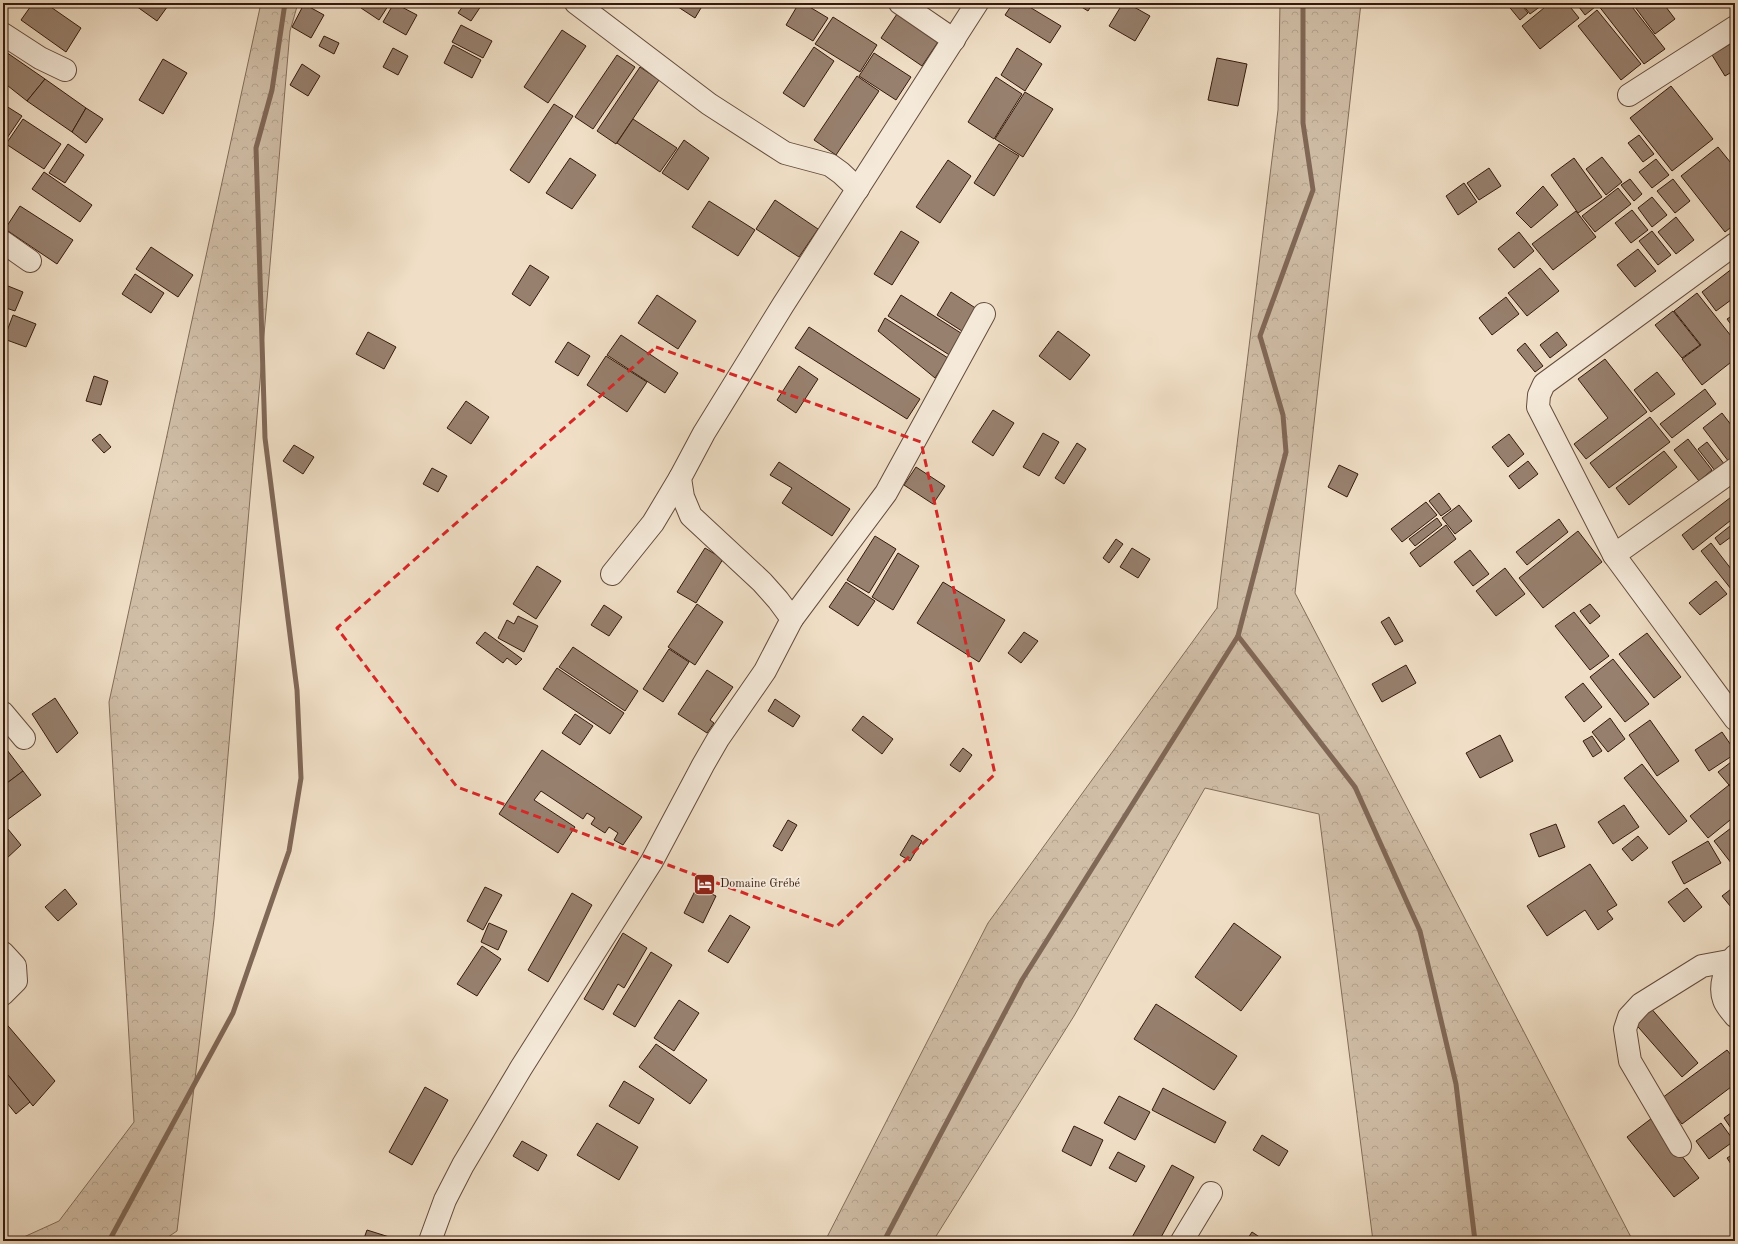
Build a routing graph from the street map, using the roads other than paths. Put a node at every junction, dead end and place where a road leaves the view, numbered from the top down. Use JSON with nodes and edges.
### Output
{"nodes":[{"id":1,"x":576,"y":3,"type":"edge"},
{"id":2,"x":900,"y":3,"type":"edge"},
{"id":3,"x":977,"y":3,"type":"edge"},
{"id":4,"x":1735,"y":28,"type":"edge"},
{"id":5,"x":3,"y":34,"type":"edge"},
{"id":6,"x":954,"y":40,"type":"junction"},
{"id":7,"x":65,"y":70,"type":"dead end"},
{"id":8,"x":1629,"y":95,"type":"dead end"},
{"id":9,"x":858,"y":190,"type":"junction"},
{"id":10,"x":3,"y":242,"type":"edge"},
{"id":11,"x":1735,"y":244,"type":"edge"},
{"id":12,"x":30,"y":261,"type":"dead end"},
{"id":13,"x":984,"y":314,"type":"dead end"},
{"id":14,"x":1735,"y":470,"type":"edge"},
{"id":15,"x":680,"y":478,"type":"junction"},
{"id":16,"x":1614,"y":555,"type":"junction"},
{"id":17,"x":612,"y":574,"type":"dead end"},
{"id":18,"x":792,"y":620,"type":"junction"},
{"id":19,"x":3,"y":713,"type":"edge"},
{"id":20,"x":1734,"y":714,"type":"edge"},
{"id":21,"x":24,"y":738,"type":"dead end"},
{"id":22,"x":3,"y":953,"type":"edge"},
{"id":23,"x":1732,"y":959,"type":"edge"},
{"id":24,"x":3,"y":994,"type":"edge"},
{"id":25,"x":1735,"y":1016,"type":"edge"},
{"id":26,"x":1680,"y":1146,"type":"dead end"},
{"id":27,"x":1210,"y":1193,"type":"dead end"},
{"id":28,"x":430,"y":1241,"type":"edge"},
{"id":29,"x":1182,"y":1241,"type":"edge"}],
"edges":[{"from":1,"to":9,"type":"street"},
{"from":2,"to":6,"type":"street"},
{"from":3,"to":6,"type":"street"},
{"from":4,"to":8,"type":"street"},
{"from":5,"to":7,"type":"street"},
{"from":6,"to":9,"type":"street"},
{"from":9,"to":15,"type":"street"},
{"from":10,"to":12,"type":"street"},
{"from":11,"to":16,"type":"street"},
{"from":13,"to":18,"type":"street"},
{"from":14,"to":16,"type":"street"},
{"from":15,"to":17,"type":"street"},
{"from":15,"to":18,"type":"street"},
{"from":16,"to":20,"type":"street"},
{"from":18,"to":28,"type":"street"},
{"from":19,"to":21,"type":"street"},
{"from":22,"to":24,"type":"street"},
{"from":23,"to":25,"type":"street"},
{"from":23,"to":26,"type":"street"},
{"from":27,"to":29,"type":"street"}]}
